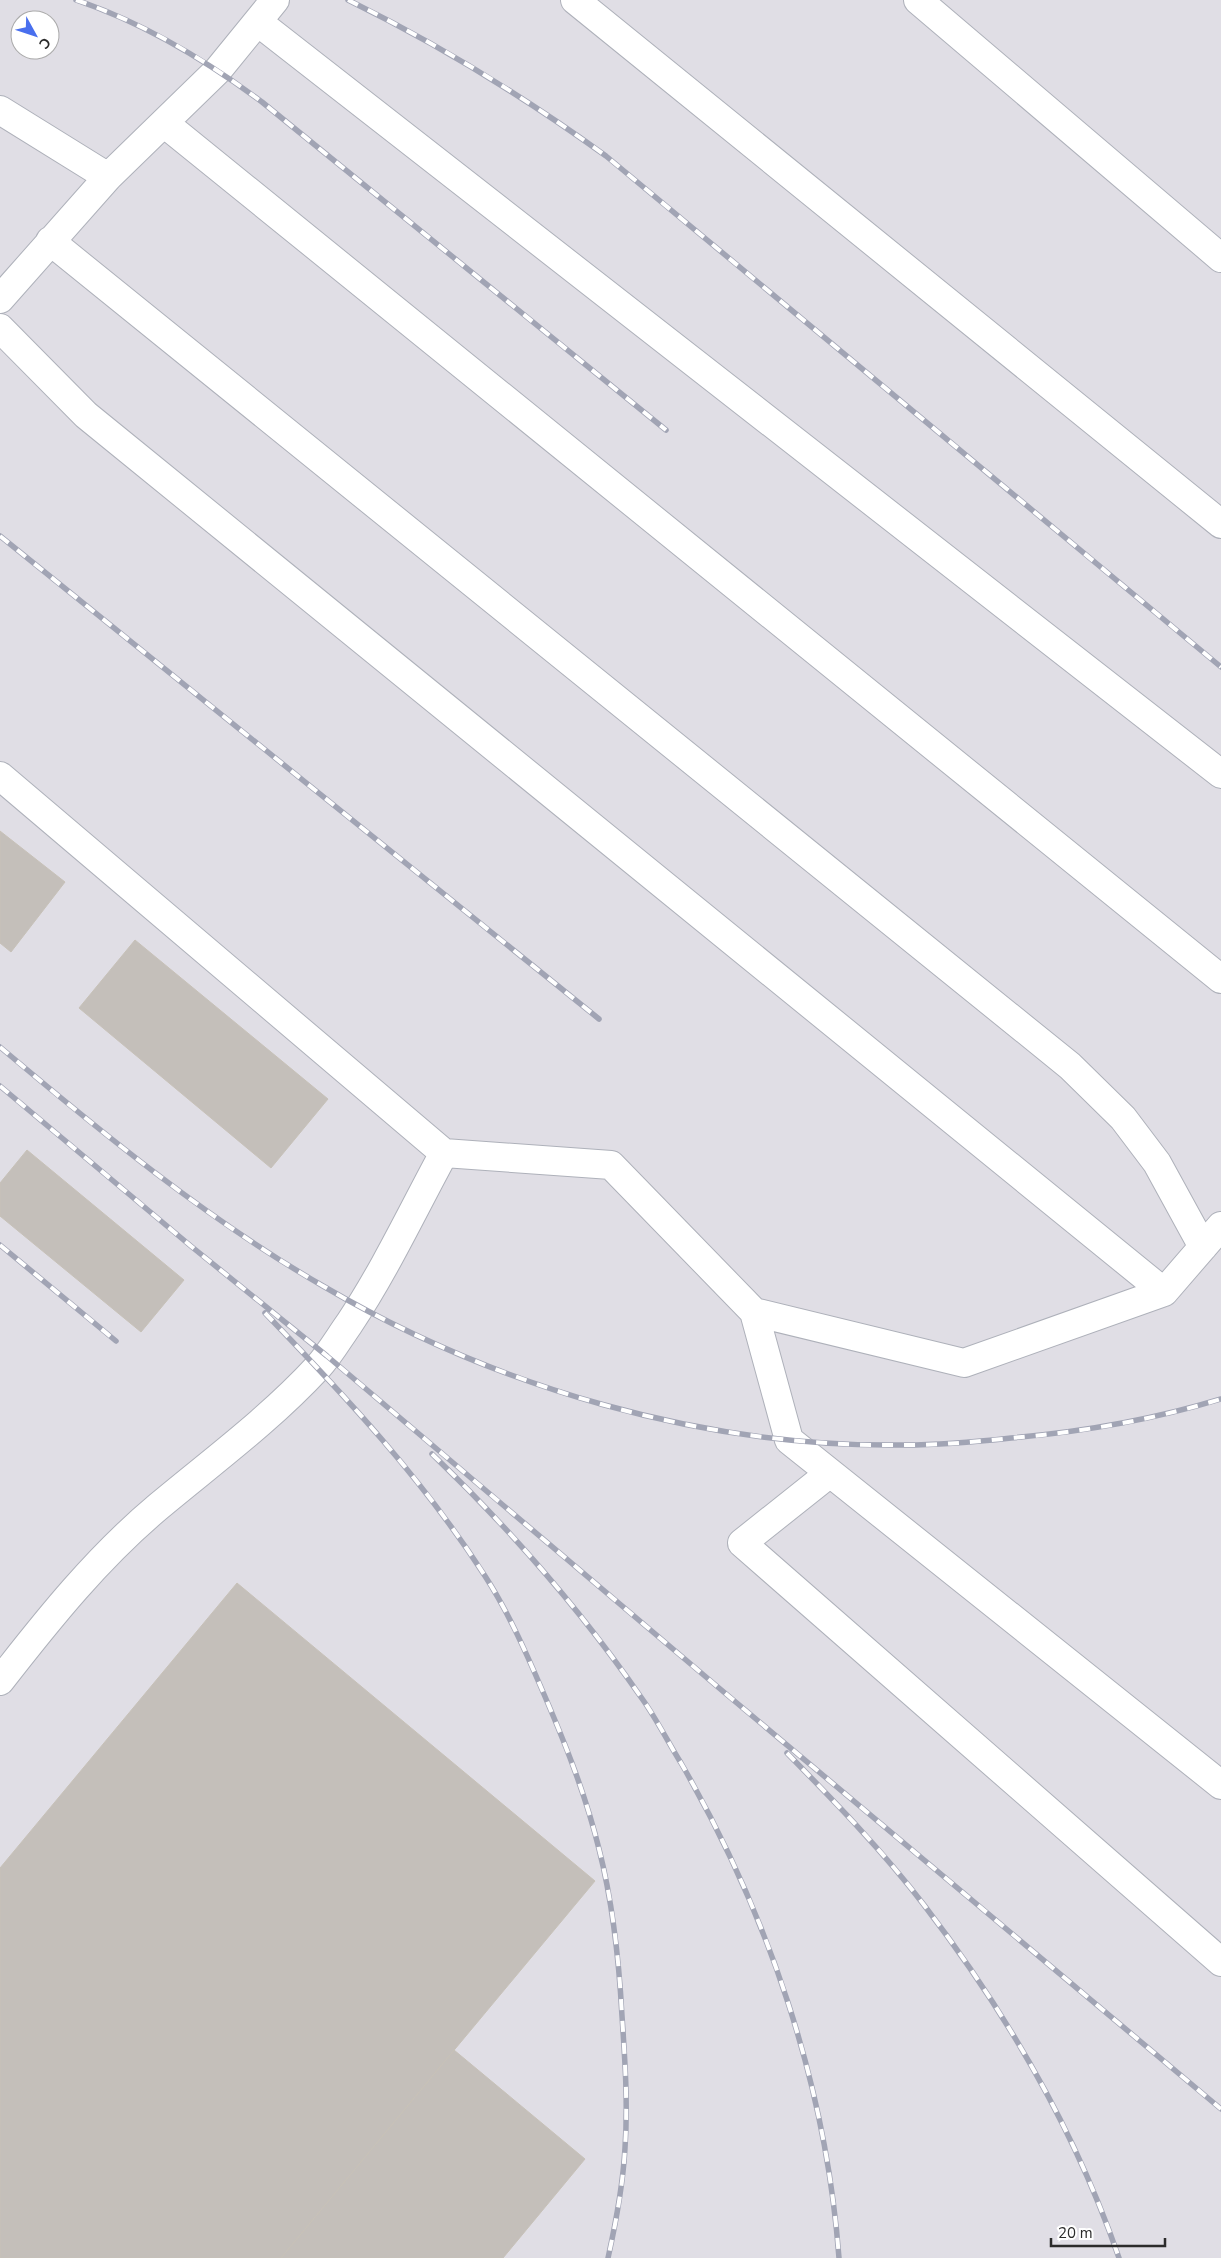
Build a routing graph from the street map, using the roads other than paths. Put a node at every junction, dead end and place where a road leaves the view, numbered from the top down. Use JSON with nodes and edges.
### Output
{"nodes":[{"id":1,"x":275,"y":0,"type":"edge"},
{"id":2,"x":575,"y":0,"type":"edge"},
{"id":3,"x":918,"y":0,"type":"edge"},
{"id":4,"x":258,"y":22,"type":"junction"},
{"id":5,"x":0,"y":110,"type":"edge"},
{"id":6,"x":164,"y":123,"type":"junction"},
{"id":7,"x":108,"y":177,"type":"junction"},
{"id":8,"x":50,"y":241,"type":"junction"},
{"id":9,"x":1221,"y":258,"type":"edge"},
{"id":10,"x":0,"y":299,"type":"edge"},
{"id":11,"x":0,"y":328,"type":"edge"},
{"id":12,"x":1221,"y":524,"type":"edge"},
{"id":13,"x":1221,"y":774,"type":"edge"},
{"id":14,"x":0,"y":776,"type":"edge"},
{"id":15,"x":1221,"y":979,"type":"edge"},
{"id":16,"x":444,"y":1153,"type":"junction"},
{"id":17,"x":1221,"y":1226,"type":"edge"},
{"id":18,"x":1203,"y":1247,"type":"junction"},
{"id":19,"x":1164,"y":1292,"type":"junction"},
{"id":20,"x":754,"y":1312,"type":"junction"},
{"id":21,"x":830,"y":1473,"type":"junction"},
{"id":22,"x":0,"y":1681,"type":"edge"},
{"id":23,"x":1221,"y":1785,"type":"edge"},
{"id":24,"x":1221,"y":1962,"type":"edge"}],
"edges":[{"from":1,"to":4,"type":"lane"},
{"from":2,"to":12,"type":"lane"},
{"from":3,"to":9,"type":"lane"},
{"from":4,"to":6,"type":"lane"},
{"from":4,"to":13,"type":"lane"},
{"from":5,"to":7,"type":"lane"},
{"from":6,"to":7,"type":"lane"},
{"from":6,"to":15,"type":"lane"},
{"from":7,"to":8,"type":"lane"},
{"from":8,"to":10,"type":"lane"},
{"from":8,"to":18,"type":"lane"},
{"from":11,"to":19,"type":"lane"},
{"from":14,"to":16,"type":"lane"},
{"from":16,"to":20,"type":"lane"},
{"from":16,"to":22,"type":"lane"},
{"from":17,"to":18,"type":"lane"},
{"from":18,"to":19,"type":"lane"},
{"from":19,"to":20,"type":"lane"},
{"from":20,"to":21,"type":"lane"},
{"from":21,"to":23,"type":"lane"},
{"from":21,"to":24,"type":"lane"}]}
